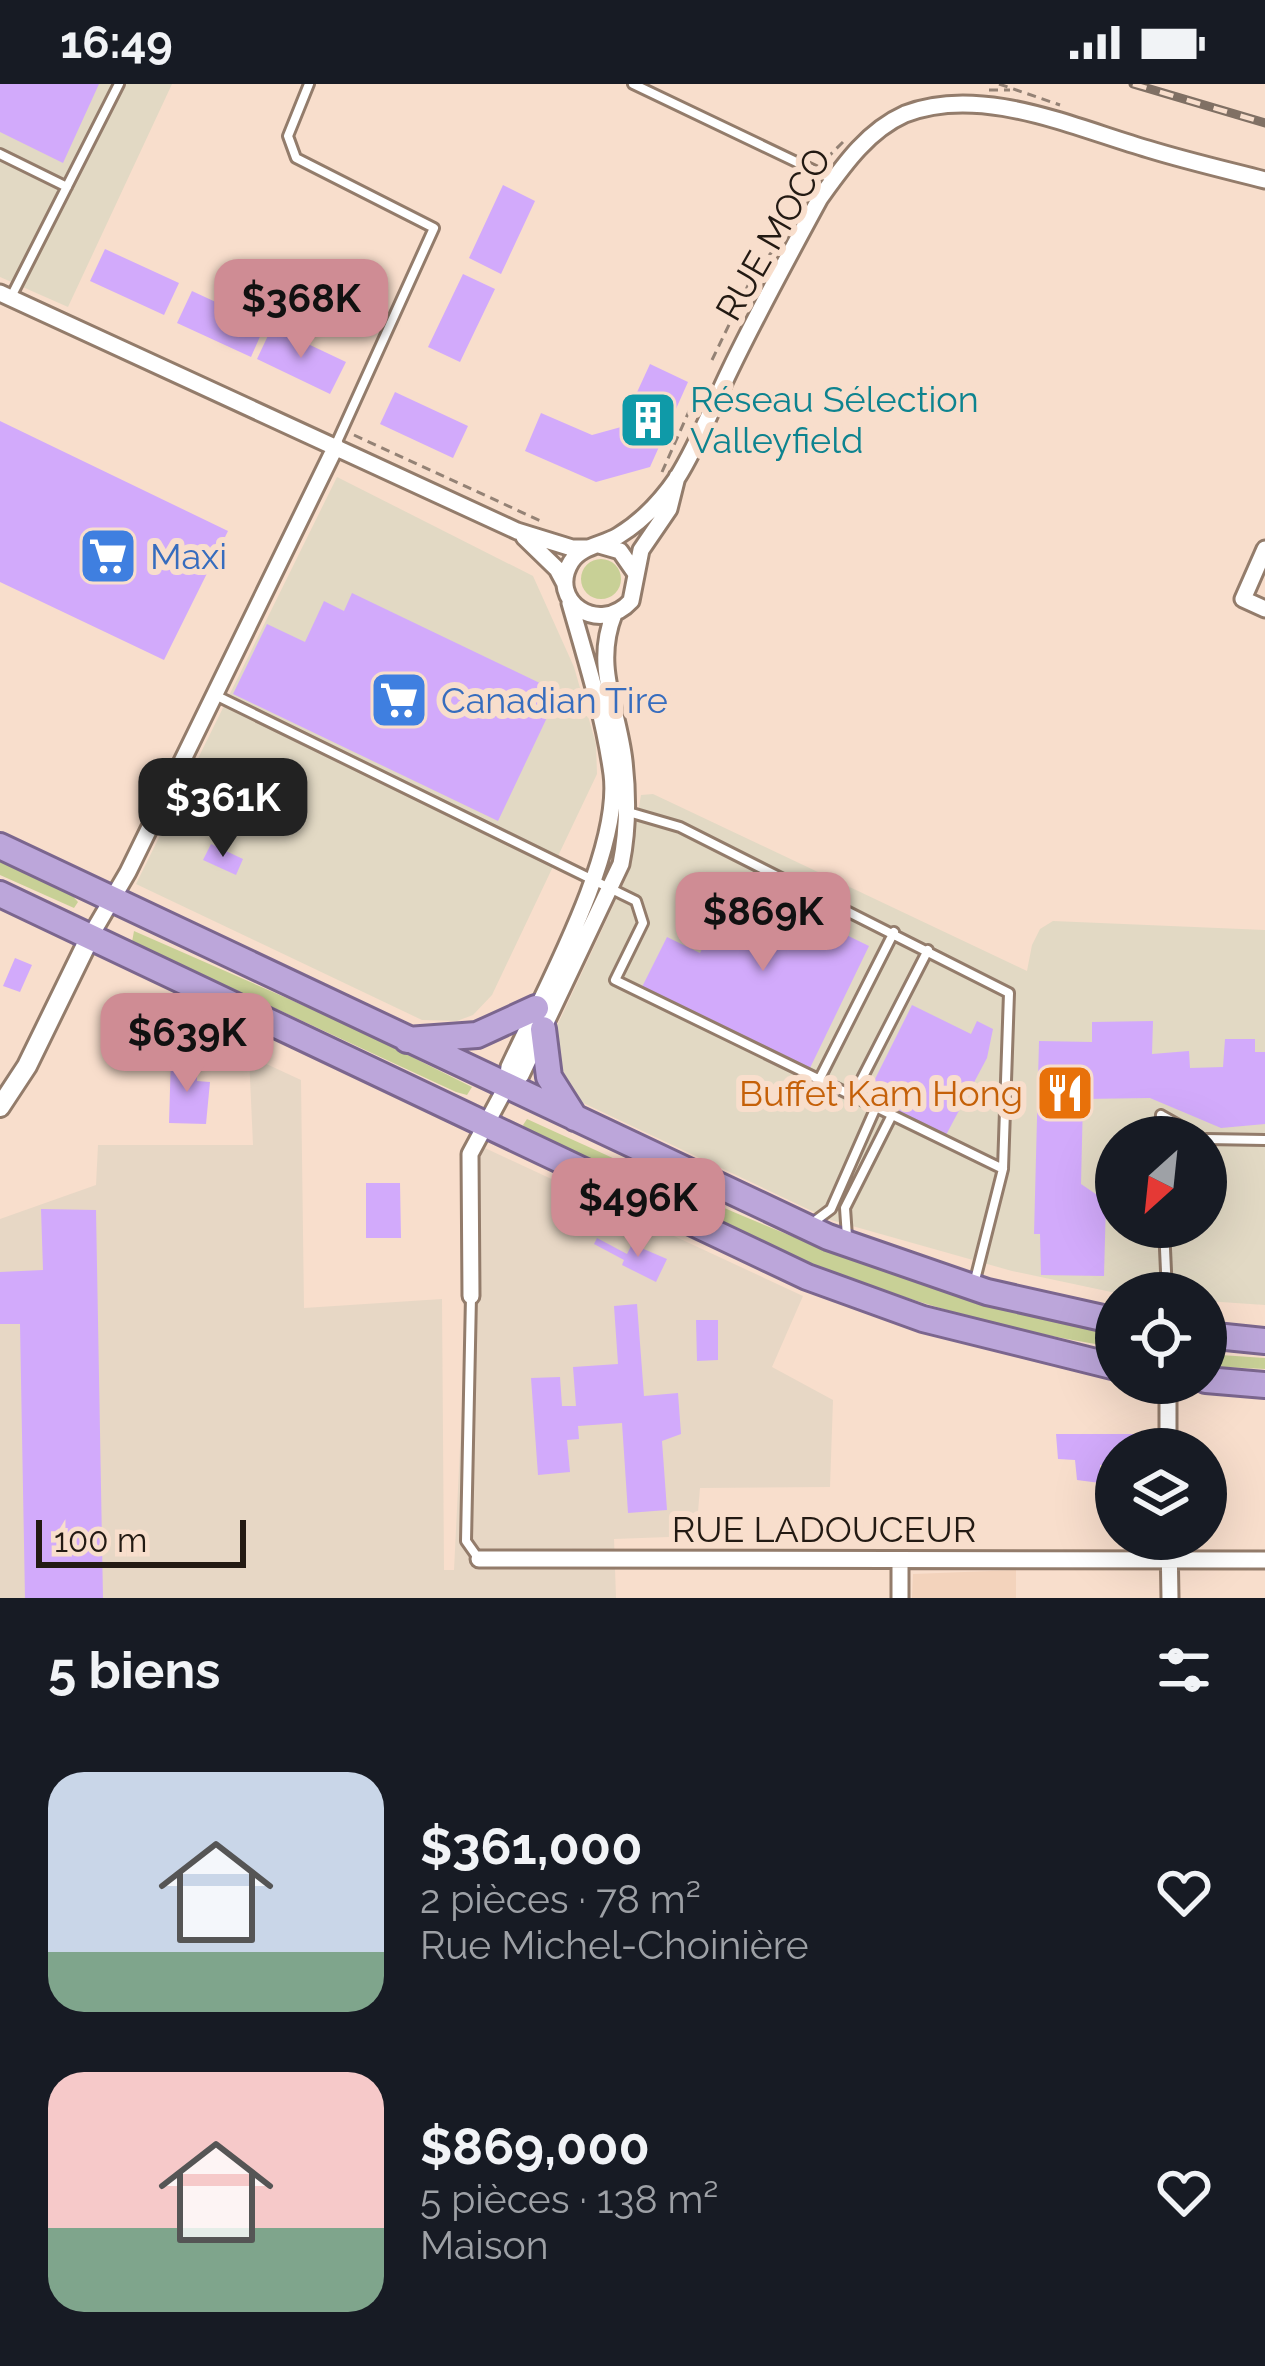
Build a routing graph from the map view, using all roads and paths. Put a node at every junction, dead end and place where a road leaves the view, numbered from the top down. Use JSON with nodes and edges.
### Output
{"nodes":[{"id":1,"x":119,"y":84,"type":"edge"},
{"id":2,"x":309,"y":84,"type":"edge"},
{"id":3,"x":633,"y":84,"type":"edge"},
{"id":4,"x":987,"y":90,"type":"dead end"},
{"id":5,"x":1017,"y":90,"type":"dead end"},
{"id":6,"x":0,"y":154,"type":"edge"},
{"id":7,"x":834,"y":179,"type":"junction"},
{"id":8,"x":1265,"y":180,"type":"edge"},
{"id":9,"x":67,"y":188,"type":"junction"},
{"id":10,"x":783,"y":238,"type":"dead end"},
{"id":11,"x":6,"y":295,"type":"edge"},
{"id":12,"x":712,"y":360,"type":"dead end"},
{"id":13,"x":702,"y":382,"type":"dead end"},
{"id":14,"x":354,"y":435,"type":"dead end"},
{"id":15,"x":336,"y":446,"type":"junction"},
{"id":16,"x":668,"y":477,"type":"junction"},
{"id":17,"x":548,"y":524,"type":"dead end"},
{"id":18,"x":517,"y":531,"type":"junction"},
{"id":19,"x":593,"y":547,"type":"junction"},
{"id":20,"x":1265,"y":549,"type":"edge"},
{"id":21,"x":637,"y":580,"type":"junction"},
{"id":22,"x":567,"y":589,"type":"junction"},
{"id":23,"x":1265,"y":609,"type":"edge"},
{"id":24,"x":614,"y":614,"type":"junction"},
{"id":25,"x":214,"y":694,"type":"junction"},
{"id":26,"x":619,"y":812,"type":"junction"},
{"id":27,"x":0,"y":846,"type":"edge"},
{"id":28,"x":593,"y":879,"type":"junction"},
{"id":29,"x":611,"y":888,"type":"junction"},
{"id":30,"x":0,"y":894,"type":"edge"},
{"id":31,"x":114,"y":900,"type":"junction"},
{"id":32,"x":894,"y":932,"type":"junction"},
{"id":33,"x":91,"y":937,"type":"junction"},
{"id":34,"x":928,"y":950,"type":"junction"},
{"id":35,"x":540,"y":1018,"type":"junction"},
{"id":36,"x":407,"y":1040,"type":"junction"},
{"id":37,"x":819,"y":1080,"type":"junction"},
{"id":38,"x":506,"y":1087,"type":"junction"},
{"id":39,"x":853,"y":1096,"type":"junction"},
{"id":40,"x":1,"y":1102,"type":"edge"},
{"id":41,"x":876,"y":1107,"type":"junction"},
{"id":42,"x":892,"y":1115,"type":"junction"},
{"id":43,"x":576,"y":1120,"type":"junction"},
{"id":44,"x":486,"y":1125,"type":"junction"},
{"id":45,"x":1227,"y":1138,"type":"edge"},
{"id":46,"x":1265,"y":1139,"type":"edge"},
{"id":47,"x":1003,"y":1169,"type":"junction"},
{"id":48,"x":806,"y":1227,"type":"junction"},
{"id":49,"x":848,"y":1245,"type":"junction"},
{"id":50,"x":973,"y":1288,"type":"junction"},
{"id":51,"x":470,"y":1296,"type":"joint"},
{"id":52,"x":1095,"y":1316,"type":"edge"},
{"id":53,"x":1227,"y":1337,"type":"edge"},
{"id":54,"x":1265,"y":1341,"type":"edge"},
{"id":55,"x":1095,"y":1362,"type":"edge"},
{"id":56,"x":1227,"y":1382,"type":"edge"},
{"id":57,"x":1265,"y":1385,"type":"edge"},
{"id":58,"x":479,"y":1559,"type":"joint"},
{"id":59,"x":900,"y":1560,"type":"junction"},
{"id":60,"x":1095,"y":1560,"type":"edge"},
{"id":61,"x":1170,"y":1560,"type":"edge"},
{"id":62,"x":1227,"y":1560,"type":"edge"},
{"id":63,"x":1265,"y":1560,"type":"edge"},
{"id":64,"x":900,"y":1598,"type":"edge"},
{"id":65,"x":1170,"y":1598,"type":"edge"}],
"edges":[{"from":1,"to":9,"type":"lane"},
{"from":2,"to":15,"type":"lane"},
{"from":3,"to":7,"type":"lane"},
{"from":4,"to":5,"type":"path"},
{"from":6,"to":9,"type":"lane"},
{"from":7,"to":8,"type":"street","name":"RUE MOCO"},
{"from":7,"to":16,"type":"street","name":"RUE MOCO"},
{"from":9,"to":11,"type":"lane"},
{"from":10,"to":12,"type":"path"},
{"from":11,"to":15,"type":"street"},
{"from":13,"to":16,"type":"path"},
{"from":14,"to":17,"type":"path"},
{"from":15,"to":18,"type":"street"},
{"from":15,"to":25,"type":"street"},
{"from":16,"to":19,"type":"street","name":"RUE MOCO"},
{"from":16,"to":21,"type":"street","name":"RUE MOCO"},
{"from":18,"to":19,"type":"street"},
{"from":18,"to":22,"type":"street"},
{"from":19,"to":21,"type":"street"},
{"from":19,"to":22,"type":"street","name":"RUE MOCO"},
{"from":20,"to":23,"type":"street"},
{"from":21,"to":24,"type":"street","name":"RUE MOCO"},
{"from":22,"to":24,"type":"street"},
{"from":22,"to":26,"type":"street","name":"RUE MOCO"},
{"from":24,"to":26,"type":"street","name":"RUE MOCO"},
{"from":25,"to":28,"type":"lane"},
{"from":25,"to":31,"type":"street"},
{"from":26,"to":28,"type":"street","name":"RUE MOCO"},
{"from":26,"to":29,"type":"street","name":"RUE MOCO"},
{"from":26,"to":32,"type":"lane"},
{"from":27,"to":31,"type":"highway"},
{"from":28,"to":29,"type":"lane"},
{"from":28,"to":35,"type":"street","name":"RUE MOCO"},
{"from":29,"to":35,"type":"street","name":"RUE MOCO"},
{"from":29,"to":37,"type":"lane"},
{"from":30,"to":33,"type":"highway"},
{"from":31,"to":33,"type":"street"},
{"from":31,"to":36,"type":"highway"},
{"from":32,"to":34,"type":"lane"},
{"from":32,"to":37,"type":"lane"},
{"from":33,"to":40,"type":"street"},
{"from":33,"to":44,"type":"highway"},
{"from":34,"to":39,"type":"lane"},
{"from":34,"to":47,"type":"lane"},
{"from":35,"to":36,"type":"highway"},
{"from":35,"to":38,"type":"street","name":"RUE MOCO"},
{"from":35,"to":43,"type":"highway"},
{"from":36,"to":38,"type":"highway"},
{"from":37,"to":39,"type":"lane"},
{"from":38,"to":43,"type":"highway"},
{"from":38,"to":44,"type":"street","name":"RUE MOCO"},
{"from":39,"to":41,"type":"lane"},
{"from":41,"to":42,"type":"lane"},
{"from":41,"to":48,"type":"lane"},
{"from":42,"to":47,"type":"lane"},
{"from":42,"to":49,"type":"lane"},
{"from":43,"to":48,"type":"highway"},
{"from":44,"to":51,"type":"street","name":"RUE MOCO"},
{"from":44,"to":55,"type":"highway"},
{"from":45,"to":46,"type":"lane"},
{"from":47,"to":50,"type":"lane"},
{"from":48,"to":49,"type":"highway"},
{"from":49,"to":50,"type":"highway"},
{"from":50,"to":52,"type":"highway"},
{"from":51,"to":58,"type":"lane"},
{"from":53,"to":54,"type":"highway"},
{"from":56,"to":57,"type":"highway"},
{"from":58,"to":59,"type":"street","name":"RUE LADOUCEUR"},
{"from":59,"to":60,"type":"street","name":"RUE LADOUCEUR"},
{"from":59,"to":64,"type":"street"},
{"from":61,"to":65,"type":"street"},
{"from":62,"to":63,"type":"street","name":"RUE LADOUCEUR"}]}
